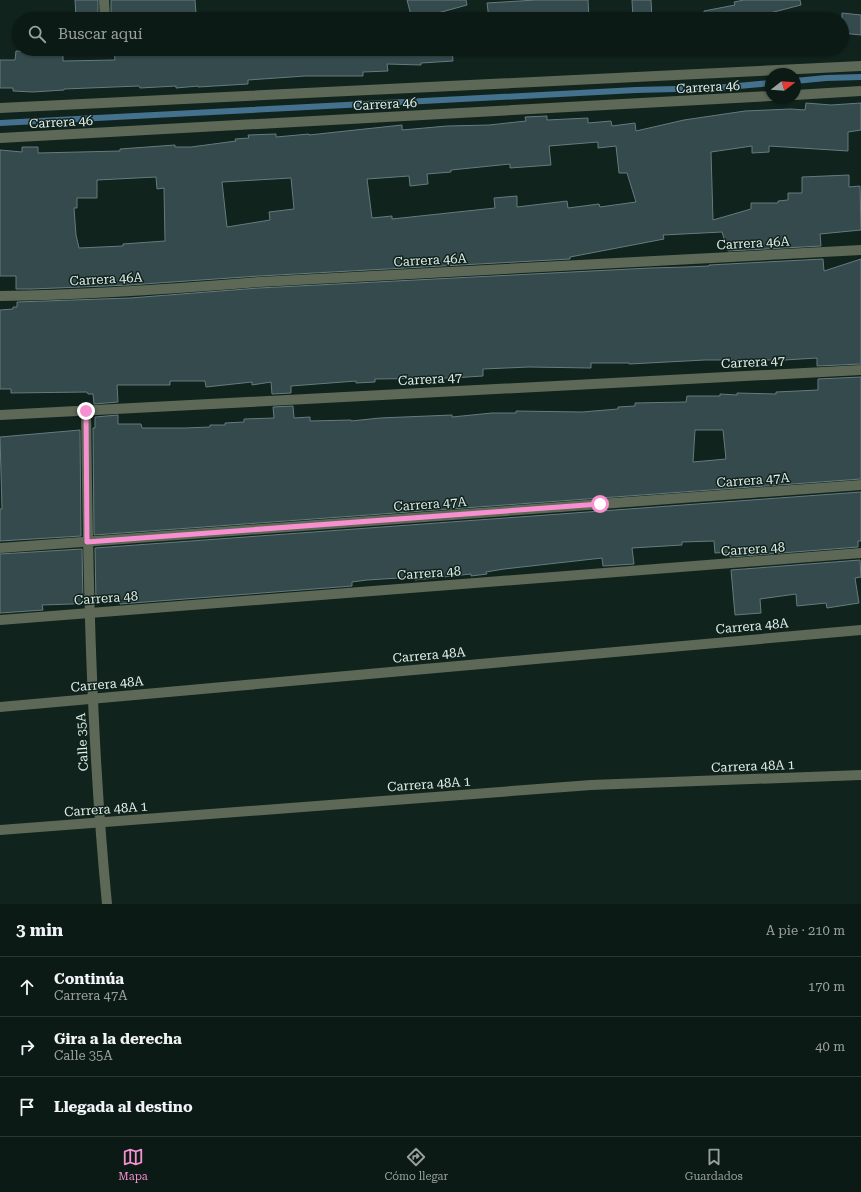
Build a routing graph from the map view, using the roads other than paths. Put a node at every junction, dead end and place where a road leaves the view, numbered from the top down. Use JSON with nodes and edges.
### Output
{"nodes":[{"id":1,"x":104,"y":0,"type":"edge"},
{"id":2,"x":105,"y":12,"type":"edge"},
{"id":3,"x":861,"y":66,"type":"edge"},
{"id":4,"x":861,"y":91,"type":"edge"},
{"id":5,"x":801,"y":95,"type":"edge"},
{"id":6,"x":765,"y":96,"type":"edge"},
{"id":7,"x":0,"y":108,"type":"edge"},
{"id":8,"x":0,"y":138,"type":"edge"},
{"id":9,"x":861,"y":250,"type":"edge"},
{"id":10,"x":0,"y":296,"type":"edge"},
{"id":11,"x":861,"y":370,"type":"edge"},
{"id":12,"x":86,"y":411,"type":"junction"},
{"id":13,"x":0,"y":415,"type":"edge"},
{"id":14,"x":861,"y":485,"type":"edge"},
{"id":15,"x":87,"y":542,"type":"junction"},
{"id":16,"x":0,"y":548,"type":"edge"},
{"id":17,"x":861,"y":553,"type":"edge"},
{"id":18,"x":90,"y":613,"type":"junction"},
{"id":19,"x":0,"y":620,"type":"edge"},
{"id":20,"x":861,"y":630,"type":"edge"},
{"id":21,"x":93,"y":698,"type":"junction"},
{"id":22,"x":0,"y":707,"type":"edge"},
{"id":23,"x":861,"y":775,"type":"edge"},
{"id":24,"x":99,"y":823,"type":"junction"},
{"id":25,"x":0,"y":830,"type":"edge"},
{"id":26,"x":107,"y":904,"type":"edge"}],
"edges":[{"from":1,"to":2,"type":"street"},
{"from":3,"to":7,"type":"street"},
{"from":4,"to":5,"type":"street"},
{"from":6,"to":8,"type":"street","name":"Carrera 46"},
{"from":9,"to":10,"type":"street","name":"Carrera 46A"},
{"from":11,"to":12,"type":"street","name":"Carrera 47"},
{"from":12,"to":13,"type":"street","name":"Carrera 47"},
{"from":12,"to":15,"type":"street","name":"Calle 35A"},
{"from":14,"to":15,"type":"street","name":"Carrera 47A"},
{"from":15,"to":16,"type":"street","name":"Carrera 47A"},
{"from":15,"to":18,"type":"street","name":"Calle 35A"},
{"from":17,"to":18,"type":"street","name":"Carrera 48"},
{"from":18,"to":19,"type":"street","name":"Carrera 48"},
{"from":18,"to":21,"type":"street","name":"Calle 35A"},
{"from":20,"to":21,"type":"street","name":"Carrera 48A"},
{"from":21,"to":22,"type":"street","name":"Carrera 48A"},
{"from":21,"to":24,"type":"street","name":"Calle 35A"},
{"from":23,"to":24,"type":"street","name":"Carrera 48A 1"},
{"from":24,"to":25,"type":"street","name":"Carrera 48A 1"},
{"from":24,"to":26,"type":"street","name":"Calle 35A"}]}
